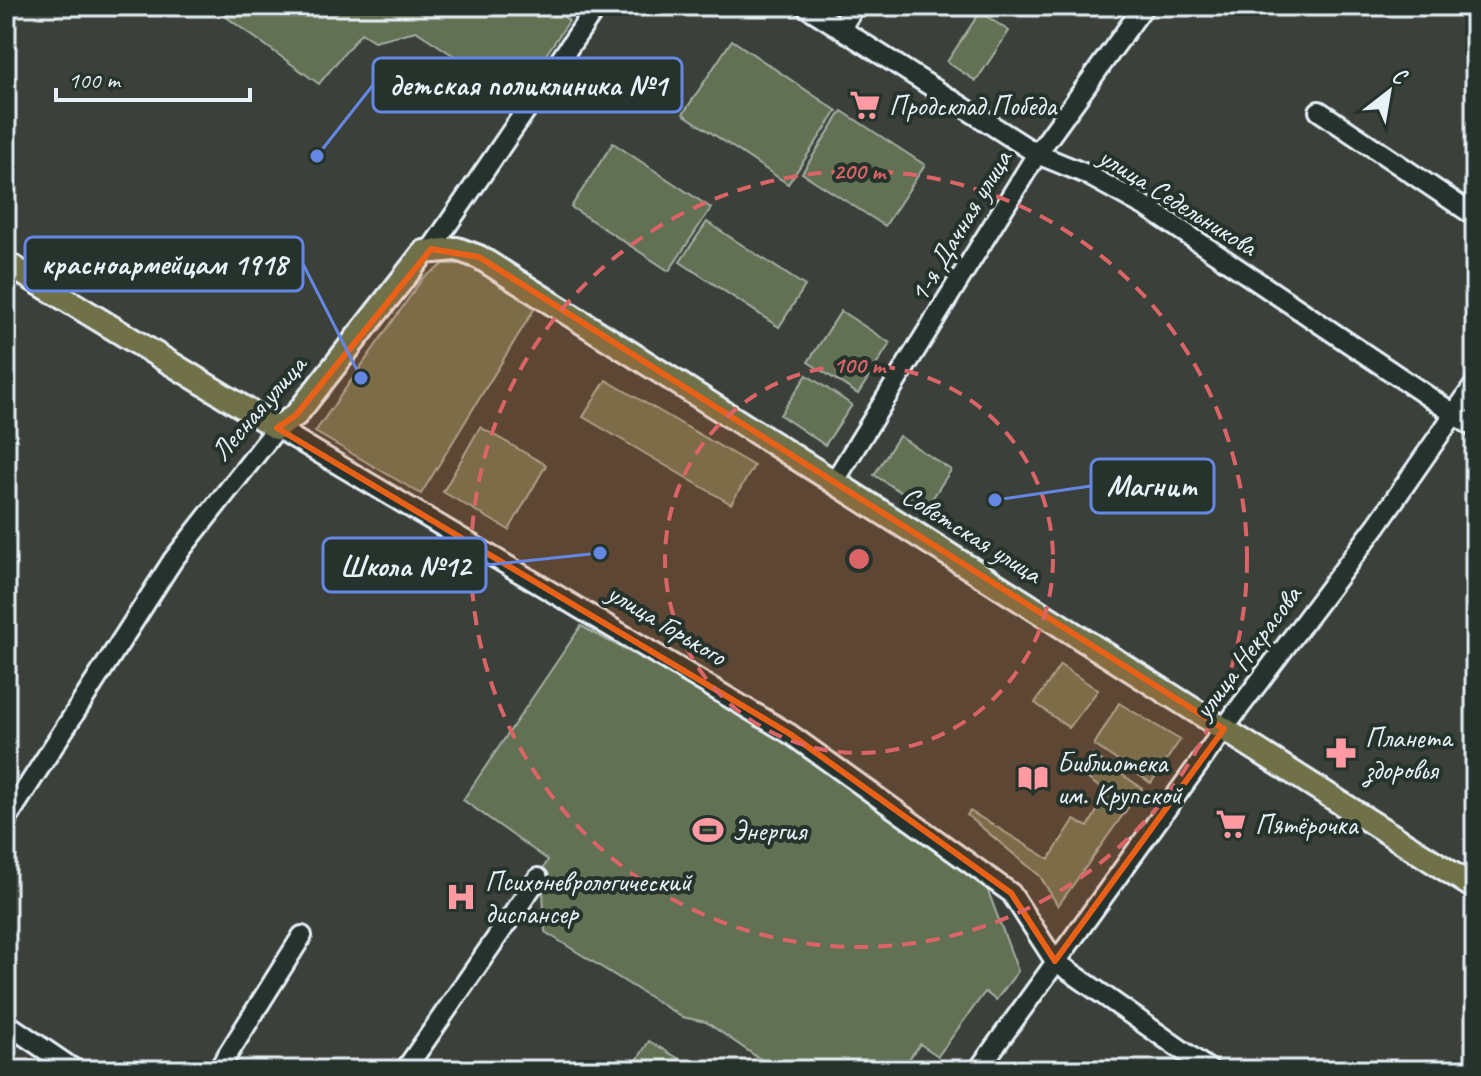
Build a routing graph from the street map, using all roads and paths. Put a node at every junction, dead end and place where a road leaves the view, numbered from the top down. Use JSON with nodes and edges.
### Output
{"nodes":[{"id":1,"x":597,"y":6,"type":"edge"},
{"id":2,"x":805,"y":6,"type":"edge"},
{"id":3,"x":855,"y":6,"type":"edge"},
{"id":4,"x":1144,"y":6,"type":"edge"},
{"id":5,"x":841,"y":28,"type":"junction"},
{"id":6,"x":1319,"y":111,"type":"dead end"},
{"id":7,"x":1037,"y":154,"type":"junction"},
{"id":8,"x":1475,"y":216,"type":"edge"},
{"id":9,"x":431,"y":249,"type":"junction"},
{"id":10,"x":6,"y":263,"type":"edge"},
{"id":11,"x":1475,"y":384,"type":"edge"},
{"id":12,"x":1455,"y":414,"type":"junction"},
{"id":13,"x":277,"y":428,"type":"junction"},
{"id":14,"x":1475,"y":428,"type":"edge"},
{"id":15,"x":834,"y":482,"type":"junction"},
{"id":16,"x":1224,"y":729,"type":"junction"},
{"id":17,"x":6,"y":820,"type":"edge"},
{"id":18,"x":538,"y":878,"type":"dead end"},
{"id":19,"x":1475,"y":888,"type":"edge"},
{"id":20,"x":302,"y":936,"type":"dead end"},
{"id":21,"x":1055,"y":961,"type":"junction"},
{"id":22,"x":6,"y":1023,"type":"edge"},
{"id":23,"x":75,"y":1070,"type":"edge"},
{"id":24,"x":218,"y":1070,"type":"edge"},
{"id":25,"x":405,"y":1070,"type":"edge"},
{"id":26,"x":978,"y":1070,"type":"edge"},
{"id":27,"x":1210,"y":1070,"type":"edge"}],
"edges":[{"from":1,"to":9,"type":"street","name":"Лесная улица"},
{"from":2,"to":5,"type":"street","name":"улица Седельникова"},
{"from":3,"to":5,"type":"street"},
{"from":4,"to":7,"type":"street","name":"1-я Дачная улица"},
{"from":5,"to":7,"type":"street","name":"улица Седельникова"},
{"from":6,"to":8,"type":"street"},
{"from":7,"to":12,"type":"street","name":"улица Седельникова"},
{"from":7,"to":15,"type":"street","name":"1-я Дачная улица"},
{"from":9,"to":13,"type":"main road","name":"Лесная улица"},
{"from":9,"to":15,"type":"main road","name":"Советская улица"},
{"from":10,"to":13,"type":"main road","name":"улица Горького"},
{"from":11,"to":12,"type":"street","name":"улица Некрасова"},
{"from":12,"to":14,"type":"street","name":"улица Седельникова"},
{"from":12,"to":16,"type":"street","name":"улица Некрасова"},
{"from":13,"to":17,"type":"street","name":"Лесная улица"},
{"from":13,"to":21,"type":"street","name":"улица Горького"},
{"from":15,"to":16,"type":"main road","name":"Советская улица"},
{"from":16,"to":19,"type":"main road","name":"Советская улица"},
{"from":16,"to":21,"type":"street","name":"улица Некрасова"},
{"from":18,"to":25,"type":"street"},
{"from":20,"to":24,"type":"street"},
{"from":21,"to":26,"type":"street","name":"улица Некрасова"},
{"from":21,"to":27,"type":"street","name":"улица Горького"},
{"from":22,"to":23,"type":"street"}]}
